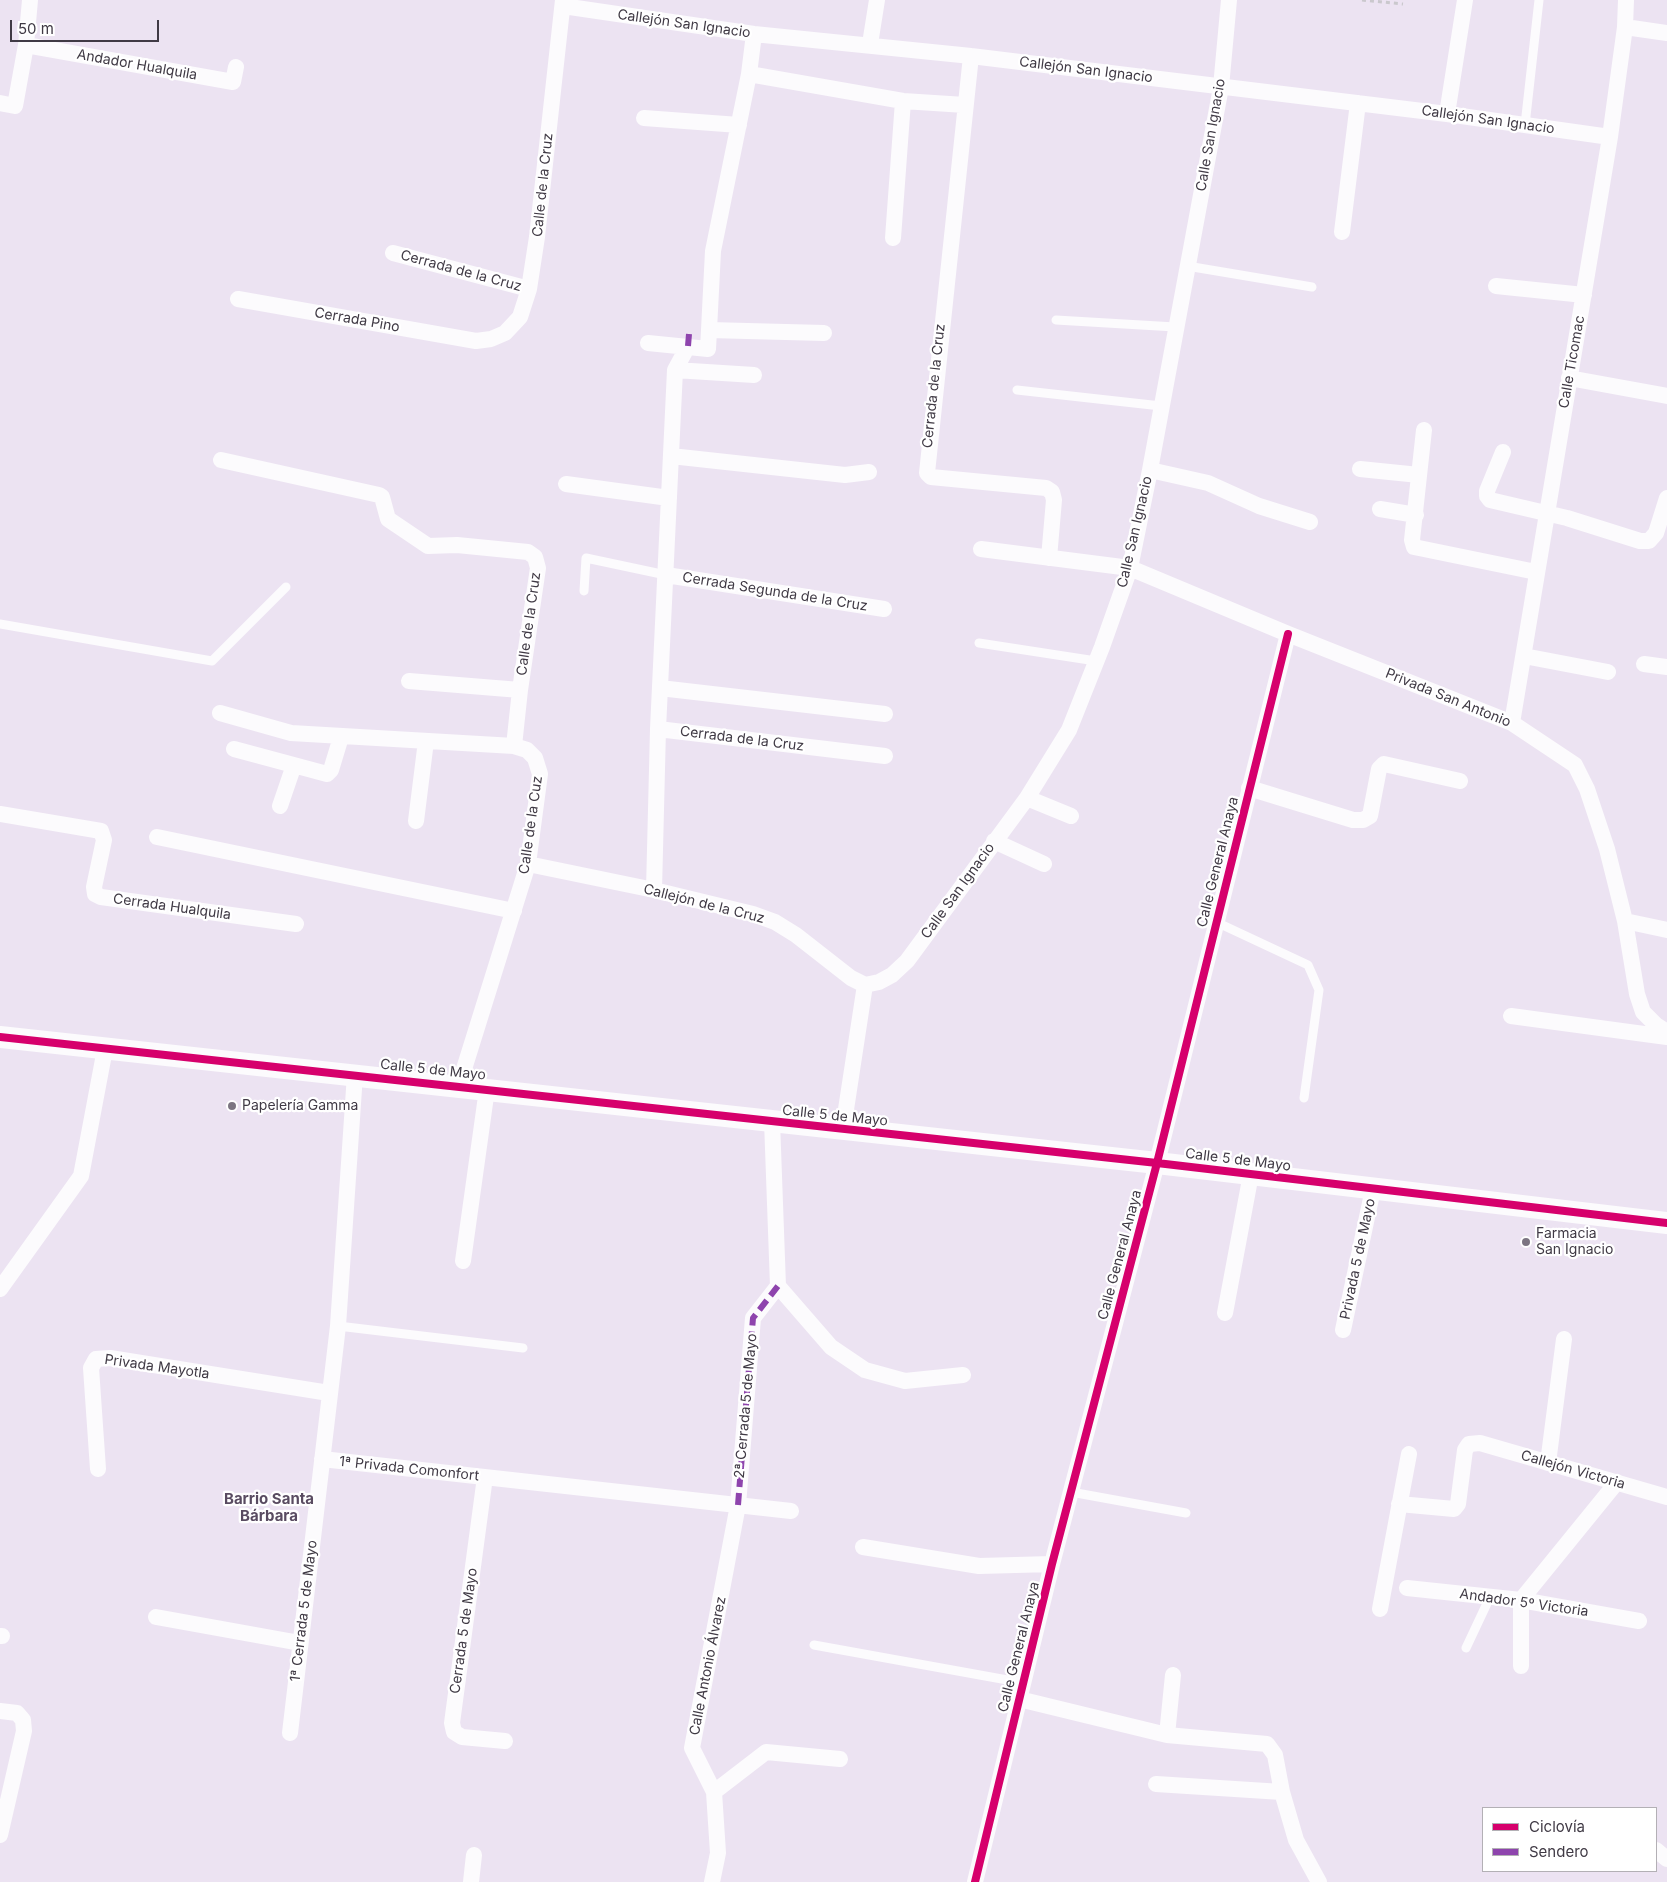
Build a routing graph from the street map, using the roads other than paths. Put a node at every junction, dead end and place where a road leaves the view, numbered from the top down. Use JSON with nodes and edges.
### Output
{"nodes":[{"id":1,"x":30,"y":0,"type":"edge"},
{"id":2,"x":877,"y":0,"type":"edge"},
{"id":3,"x":1229,"y":0,"type":"edge"},
{"id":4,"x":1465,"y":0,"type":"edge"},
{"id":5,"x":1539,"y":0,"type":"edge"},
{"id":6,"x":1626,"y":0,"type":"edge"},
{"id":7,"x":563,"y":3,"type":"edge"},
{"id":8,"x":1625,"y":27,"type":"junction"},
{"id":9,"x":1667,"y":33,"type":"edge"},
{"id":10,"x":754,"y":34,"type":"junction"},
{"id":11,"x":870,"y":44,"type":"junction"},
{"id":12,"x":26,"y":45,"type":"junction"},
{"id":13,"x":971,"y":56,"type":"junction"},
{"id":14,"x":236,"y":67,"type":"dead end"},
{"id":15,"x":749,"y":74,"type":"junction"},
{"id":16,"x":1221,"y":86,"type":"junction"},
{"id":17,"x":903,"y":101,"type":"junction"},
{"id":18,"x":0,"y":103,"type":"edge"},
{"id":19,"x":1358,"y":103,"type":"junction"},
{"id":20,"x":965,"y":105,"type":"junction"},
{"id":21,"x":1447,"y":114,"type":"junction"},
{"id":22,"x":644,"y":118,"type":"dead end"},
{"id":23,"x":739,"y":125,"type":"junction"},
{"id":24,"x":1525,"y":125,"type":"junction"},
{"id":25,"x":1610,"y":137,"type":"junction"},
{"id":26,"x":1342,"y":232,"type":"dead end"},
{"id":27,"x":893,"y":238,"type":"dead end"},
{"id":28,"x":393,"y":253,"type":"dead end"},
{"id":29,"x":1187,"y":266,"type":"junction"},
{"id":30,"x":1496,"y":286,"type":"dead end"},
{"id":31,"x":1312,"y":287,"type":"dead end"},
{"id":32,"x":529,"y":289,"type":"junction"},
{"id":33,"x":1584,"y":295,"type":"junction"},
{"id":34,"x":238,"y":299,"type":"dead end"},
{"id":35,"x":1056,"y":320,"type":"dead end"},
{"id":36,"x":1175,"y":327,"type":"junction"},
{"id":37,"x":709,"y":330,"type":"junction"},
{"id":38,"x":824,"y":332,"type":"dead end"},
{"id":39,"x":476,"y":341,"type":"joint"},
{"id":40,"x":648,"y":343,"type":"dead end"},
{"id":41,"x":688,"y":346,"type":"junction"},
{"id":42,"x":675,"y":370,"type":"junction"},
{"id":43,"x":754,"y":375,"type":"dead end"},
{"id":44,"x":1569,"y":378,"type":"junction"},
{"id":45,"x":1017,"y":390,"type":"dead end"},
{"id":46,"x":1667,"y":396,"type":"edge"},
{"id":47,"x":1161,"y":406,"type":"junction"},
{"id":48,"x":1424,"y":430,"type":"dead end"},
{"id":49,"x":1503,"y":452,"type":"dead end"},
{"id":50,"x":671,"y":456,"type":"junction"},
{"id":51,"x":220,"y":460,"type":"dead end"},
{"id":52,"x":1360,"y":469,"type":"dead end"},
{"id":53,"x":1150,"y":470,"type":"junction"},
{"id":54,"x":868,"y":472,"type":"dead end"},
{"id":55,"x":1419,"y":475,"type":"junction"},
{"id":56,"x":566,"y":484,"type":"dead end"},
{"id":57,"x":669,"y":498,"type":"junction"},
{"id":58,"x":1667,"y":498,"type":"edge"},
{"id":59,"x":1380,"y":509,"type":"dead end"},
{"id":60,"x":1546,"y":514,"type":"junction"},
{"id":61,"x":1416,"y":515,"type":"junction"},
{"id":62,"x":1310,"y":522,"type":"dead end"},
{"id":63,"x":981,"y":549,"type":"dead end"},
{"id":64,"x":1050,"y":558,"type":"junction"},
{"id":65,"x":1130,"y":568,"type":"junction"},
{"id":66,"x":1536,"y":572,"type":"junction"},
{"id":67,"x":666,"y":575,"type":"junction"},
{"id":68,"x":286,"y":587,"type":"dead end"},
{"id":69,"x":584,"y":591,"type":"dead end"},
{"id":70,"x":884,"y":609,"type":"dead end"},
{"id":71,"x":0,"y":624,"type":"edge"},
{"id":72,"x":1288,"y":634,"type":"junction"},
{"id":73,"x":979,"y":644,"type":"dead end"},
{"id":74,"x":1524,"y":656,"type":"junction"},
{"id":75,"x":1096,"y":661,"type":"junction"},
{"id":76,"x":1644,"y":664,"type":"dead end"},
{"id":77,"x":1667,"y":667,"type":"edge"},
{"id":78,"x":1608,"y":672,"type":"dead end"},
{"id":79,"x":409,"y":681,"type":"dead end"},
{"id":80,"x":660,"y":688,"type":"junction"},
{"id":81,"x":520,"y":690,"type":"junction"},
{"id":82,"x":220,"y":713,"type":"dead end"},
{"id":83,"x":884,"y":714,"type":"dead end"},
{"id":84,"x":1512,"y":723,"type":"junction"},
{"id":85,"x":658,"y":729,"type":"junction"},
{"id":86,"x":341,"y":737,"type":"junction"},
{"id":87,"x":426,"y":741,"type":"junction"},
{"id":88,"x":514,"y":746,"type":"junction"},
{"id":89,"x":234,"y":750,"type":"dead end"},
{"id":90,"x":885,"y":756,"type":"dead end"},
{"id":91,"x":294,"y":765,"type":"junction"},
{"id":92,"x":1460,"y":780,"type":"dead end"},
{"id":93,"x":1249,"y":788,"type":"junction"},
{"id":94,"x":1027,"y":798,"type":"junction"},
{"id":95,"x":280,"y":806,"type":"dead end"},
{"id":96,"x":0,"y":814,"type":"edge"},
{"id":97,"x":1071,"y":816,"type":"dead end"},
{"id":98,"x":416,"y":821,"type":"dead end"},
{"id":99,"x":157,"y":837,"type":"dead end"},
{"id":100,"x":994,"y":841,"type":"junction"},
{"id":101,"x":528,"y":864,"type":"junction"},
{"id":102,"x":1044,"y":864,"type":"dead end"},
{"id":103,"x":654,"y":890,"type":"junction"},
{"id":104,"x":514,"y":911,"type":"junction"},
{"id":105,"x":1625,"y":921,"type":"junction"},
{"id":106,"x":1216,"y":922,"type":"junction"},
{"id":107,"x":296,"y":924,"type":"dead end"},
{"id":108,"x":1667,"y":930,"type":"edge"},
{"id":109,"x":865,"y":985,"type":"junction"},
{"id":110,"x":1511,"y":1016,"type":"dead end"},
{"id":111,"x":1667,"y":1032,"type":"edge"},
{"id":112,"x":0,"y":1037,"type":"edge"},
{"id":113,"x":1667,"y":1037,"type":"edge"},
{"id":114,"x":105,"y":1049,"type":"junction"},
{"id":115,"x":355,"y":1074,"type":"junction"},
{"id":116,"x":459,"y":1085,"type":"junction"},
{"id":117,"x":487,"y":1088,"type":"junction"},
{"id":118,"x":1304,"y":1098,"type":"dead end"},
{"id":119,"x":772,"y":1121,"type":"junction"},
{"id":120,"x":843,"y":1129,"type":"junction"},
{"id":121,"x":1157,"y":1164,"type":"junction"},
{"id":122,"x":1251,"y":1174,"type":"junction"},
{"id":123,"x":1373,"y":1189,"type":"junction"},
{"id":124,"x":1667,"y":1223,"type":"edge"},
{"id":125,"x":463,"y":1262,"type":"dead end"},
{"id":126,"x":778,"y":1286,"type":"junction"},
{"id":127,"x":0,"y":1289,"type":"edge"},
{"id":128,"x":1225,"y":1313,"type":"dead end"},
{"id":129,"x":338,"y":1326,"type":"junction"},
{"id":130,"x":1343,"y":1330,"type":"dead end"},
{"id":131,"x":1564,"y":1339,"type":"dead end"},
{"id":132,"x":523,"y":1348,"type":"dead end"},
{"id":133,"x":963,"y":1376,"type":"dead end"},
{"id":134,"x":329,"y":1393,"type":"junction"},
{"id":135,"x":1409,"y":1454,"type":"dead end"},
{"id":136,"x":322,"y":1459,"type":"junction"},
{"id":137,"x":1548,"y":1463,"type":"junction"},
{"id":138,"x":98,"y":1469,"type":"dead end"},
{"id":139,"x":485,"y":1477,"type":"junction"},
{"id":140,"x":1617,"y":1482,"type":"junction"},
{"id":141,"x":1071,"y":1492,"type":"junction"},
{"id":142,"x":1667,"y":1497,"type":"edge"},
{"id":143,"x":1399,"y":1504,"type":"junction"},
{"id":144,"x":738,"y":1505,"type":"junction"},
{"id":145,"x":791,"y":1511,"type":"dead end"},
{"id":146,"x":1186,"y":1513,"type":"dead end"},
{"id":147,"x":863,"y":1547,"type":"dead end"},
{"id":148,"x":1052,"y":1564,"type":"junction"},
{"id":149,"x":1407,"y":1588,"type":"dead end"},
{"id":150,"x":1490,"y":1597,"type":"junction"},
{"id":151,"x":1521,"y":1600,"type":"junction"},
{"id":152,"x":1380,"y":1609,"type":"dead end"},
{"id":153,"x":156,"y":1617,"type":"dead end"},
{"id":154,"x":1639,"y":1621,"type":"dead end"},
{"id":155,"x":300,"y":1643,"type":"junction"},
{"id":156,"x":814,"y":1646,"type":"dead end"},
{"id":157,"x":1466,"y":1648,"type":"dead end"},
{"id":158,"x":1521,"y":1666,"type":"dead end"},
{"id":159,"x":1174,"y":1675,"type":"dead end"},
{"id":160,"x":1024,"y":1683,"type":"junction"},
{"id":161,"x":1019,"y":1699,"type":"junction"},
{"id":162,"x":0,"y":1711,"type":"edge"},
{"id":163,"x":290,"y":1733,"type":"dead end"},
{"id":164,"x":1167,"y":1735,"type":"junction"},
{"id":165,"x":505,"y":1741,"type":"dead end"},
{"id":166,"x":840,"y":1759,"type":"dead end"},
{"id":167,"x":1156,"y":1784,"type":"dead end"},
{"id":168,"x":714,"y":1792,"type":"junction"},
{"id":169,"x":1282,"y":1792,"type":"junction"},
{"id":170,"x":0,"y":1834,"type":"edge"},
{"id":171,"x":1657,"y":1851,"type":"edge"},
{"id":172,"x":474,"y":1855,"type":"dead end"},
{"id":173,"x":1667,"y":1859,"type":"edge"},
{"id":174,"x":471,"y":1882,"type":"edge"},
{"id":175,"x":712,"y":1882,"type":"edge"},
{"id":176,"x":975,"y":1882,"type":"edge"},
{"id":177,"x":1319,"y":1882,"type":"edge"}],
"edges":[{"from":1,"to":12,"type":"street"},
{"from":2,"to":11,"type":"street"},
{"from":3,"to":16,"type":"street","name":"Calle San Ignacio"},
{"from":4,"to":21,"type":"street"},
{"from":5,"to":24,"type":"lane"},
{"from":6,"to":8,"type":"street","name":"Calle Ticomac"},
{"from":7,"to":10,"type":"street","name":"Callejón San Ignacio"},
{"from":7,"to":32,"type":"street","name":"Calle de la Cruz"},
{"from":8,"to":9,"type":"street"},
{"from":8,"to":25,"type":"street","name":"Calle Ticomac"},
{"from":10,"to":11,"type":"street","name":"Callejón San Ignacio"},
{"from":10,"to":15,"type":"street"},
{"from":11,"to":13,"type":"street","name":"Callejón San Ignacio"},
{"from":12,"to":14,"type":"street","name":"Andador Hualquila"},
{"from":12,"to":18,"type":"street"},
{"from":13,"to":16,"type":"street","name":"Callejón San Ignacio"},
{"from":13,"to":20,"type":"street"},
{"from":15,"to":17,"type":"street"},
{"from":15,"to":23,"type":"street"},
{"from":16,"to":19,"type":"street","name":"Callejón San Ignacio"},
{"from":16,"to":29,"type":"street","name":"Calle San Ignacio"},
{"from":17,"to":20,"type":"street"},
{"from":17,"to":27,"type":"street"},
{"from":19,"to":21,"type":"street","name":"Callejón San Ignacio"},
{"from":19,"to":26,"type":"street"},
{"from":20,"to":64,"type":"street","name":"Cerrada de la Cruz"},
{"from":21,"to":24,"type":"street","name":"Callejón San Ignacio"},
{"from":22,"to":23,"type":"street"},
{"from":23,"to":37,"type":"street"},
{"from":24,"to":25,"type":"street","name":"Callejón San Ignacio"},
{"from":25,"to":33,"type":"street","name":"Calle Ticomac"},
{"from":28,"to":32,"type":"street","name":"Cerrada de la Cruz"},
{"from":29,"to":31,"type":"lane"},
{"from":29,"to":36,"type":"street","name":"Calle San Ignacio"},
{"from":30,"to":33,"type":"street"},
{"from":32,"to":39,"type":"street","name":"Calle de la Cruz"},
{"from":33,"to":44,"type":"street","name":"Calle Ticomac"},
{"from":34,"to":39,"type":"street","name":"Cerrada Pino"},
{"from":35,"to":36,"type":"lane"},
{"from":36,"to":47,"type":"street","name":"Calle San Ignacio"},
{"from":37,"to":38,"type":"street"},
{"from":37,"to":41,"type":"street"},
{"from":40,"to":41,"type":"street"},
{"from":41,"to":42,"type":"street"},
{"from":42,"to":43,"type":"street"},
{"from":42,"to":50,"type":"street"},
{"from":44,"to":46,"type":"street"},
{"from":44,"to":60,"type":"street","name":"Calle Ticomac"},
{"from":45,"to":47,"type":"lane"},
{"from":47,"to":53,"type":"street","name":"Calle San Ignacio"},
{"from":48,"to":55,"type":"street"},
{"from":49,"to":60,"type":"street"},
{"from":50,"to":54,"type":"street"},
{"from":50,"to":57,"type":"street"},
{"from":51,"to":81,"type":"street","name":"Calle de la Cruz"},
{"from":52,"to":55,"type":"street"},
{"from":53,"to":62,"type":"street"},
{"from":53,"to":65,"type":"street","name":"Calle San Ignacio"},
{"from":55,"to":61,"type":"street"},
{"from":56,"to":57,"type":"street"},
{"from":57,"to":67,"type":"street"},
{"from":58,"to":60,"type":"street"},
{"from":59,"to":61,"type":"street"},
{"from":60,"to":66,"type":"street","name":"Calle Ticomac"},
{"from":61,"to":66,"type":"street"},
{"from":63,"to":64,"type":"street","name":"Privada San Antonio"},
{"from":64,"to":65,"type":"street","name":"Privada San Antonio"},
{"from":65,"to":72,"type":"street","name":"Privada San Antonio"},
{"from":65,"to":75,"type":"street","name":"Calle San Ignacio"},
{"from":66,"to":74,"type":"street","name":"Calle Ticomac"},
{"from":67,"to":69,"type":"lane"},
{"from":67,"to":70,"type":"street","name":"Cerrada Segunda de la Cruz"},
{"from":67,"to":80,"type":"street"},
{"from":68,"to":71,"type":"lane"},
{"from":72,"to":84,"type":"street","name":"Privada San Antonio"},
{"from":72,"to":93,"type":"street","name":"Calle General Anaya"},
{"from":73,"to":75,"type":"lane"},
{"from":74,"to":78,"type":"street"},
{"from":74,"to":84,"type":"street","name":"Calle Ticomac"},
{"from":75,"to":94,"type":"street","name":"Calle San Ignacio"},
{"from":76,"to":77,"type":"street"},
{"from":79,"to":81,"type":"street"},
{"from":80,"to":83,"type":"street"},
{"from":80,"to":85,"type":"street"},
{"from":81,"to":88,"type":"street","name":"Calle de la Cruz"},
{"from":82,"to":86,"type":"street","name":"Calle de la Cuz"},
{"from":84,"to":105,"type":"street","name":"Privada San Antonio"},
{"from":85,"to":90,"type":"street","name":"Cerrada de la Cruz"},
{"from":85,"to":103,"type":"street"},
{"from":86,"to":87,"type":"street","name":"Calle de la Cuz"},
{"from":86,"to":91,"type":"street"},
{"from":87,"to":88,"type":"street","name":"Calle de la Cuz"},
{"from":87,"to":98,"type":"street"},
{"from":88,"to":101,"type":"street","name":"Calle de la Cuz"},
{"from":89,"to":91,"type":"street"},
{"from":91,"to":95,"type":"street"},
{"from":92,"to":93,"type":"street"},
{"from":93,"to":106,"type":"street","name":"Calle General Anaya"},
{"from":94,"to":97,"type":"street"},
{"from":94,"to":100,"type":"street","name":"Calle San Ignacio"},
{"from":96,"to":107,"type":"street","name":"Cerrada Hualquila"},
{"from":99,"to":104,"type":"street"},
{"from":100,"to":102,"type":"street"},
{"from":100,"to":109,"type":"street","name":"Calle San Ignacio"},
{"from":101,"to":103,"type":"street","name":"Callejón de la Cruz"},
{"from":101,"to":104,"type":"street","name":"Calle de la Cuz"},
{"from":103,"to":109,"type":"street","name":"Callejón de la Cruz"},
{"from":104,"to":116,"type":"street","name":"Calle de la Cuz"},
{"from":105,"to":108,"type":"street"},
{"from":105,"to":111,"type":"street","name":"Privada San Antonio"},
{"from":106,"to":118,"type":"lane"},
{"from":106,"to":121,"type":"street","name":"Calle General Anaya"},
{"from":109,"to":120,"type":"street"},
{"from":110,"to":113,"type":"street"},
{"from":112,"to":114,"type":"street","name":"Calle 5 de Mayo"},
{"from":114,"to":115,"type":"street","name":"Calle 5 de Mayo"},
{"from":114,"to":127,"type":"street"},
{"from":115,"to":116,"type":"street","name":"Calle 5 de Mayo"},
{"from":115,"to":129,"type":"street","name":"1ª Privada Comonfort"},
{"from":116,"to":117,"type":"street","name":"Calle 5 de Mayo"},
{"from":117,"to":119,"type":"street","name":"Calle 5 de Mayo"},
{"from":117,"to":125,"type":"street"},
{"from":119,"to":120,"type":"street","name":"Calle 5 de Mayo"},
{"from":119,"to":126,"type":"street"},
{"from":120,"to":121,"type":"street","name":"Calle 5 de Mayo"},
{"from":121,"to":122,"type":"street","name":"Calle 5 de Mayo"},
{"from":121,"to":141,"type":"street","name":"Calle General Anaya"},
{"from":122,"to":123,"type":"street","name":"Calle 5 de Mayo"},
{"from":122,"to":128,"type":"street"},
{"from":123,"to":124,"type":"street","name":"Calle 5 de Mayo"},
{"from":123,"to":130,"type":"street","name":"Privada 5 de Mayo"},
{"from":126,"to":133,"type":"street"},
{"from":126,"to":144,"type":"street","name":"2ª Cerrada 5 de Mayo"},
{"from":129,"to":132,"type":"lane"},
{"from":129,"to":134,"type":"street","name":"1ª Privada Comonfort"},
{"from":131,"to":137,"type":"street"},
{"from":134,"to":136,"type":"street","name":"1ª Privada Comonfort"},
{"from":134,"to":138,"type":"street","name":"Privada Mayotla"},
{"from":135,"to":143,"type":"street"},
{"from":136,"to":139,"type":"street","name":"1ª Privada Comonfort"},
{"from":136,"to":155,"type":"street","name":"1ª Cerrada 5 de Mayo"},
{"from":137,"to":140,"type":"street","name":"Callejón Victoria"},
{"from":137,"to":143,"type":"street","name":"Callejón Victoria"},
{"from":139,"to":144,"type":"street","name":"1ª Privada Comonfort"},
{"from":139,"to":165,"type":"street","name":"Cerrada 5 de Mayo"},
{"from":140,"to":142,"type":"street","name":"Callejón Victoria"},
{"from":140,"to":151,"type":"street"},
{"from":141,"to":146,"type":"lane"},
{"from":141,"to":148,"type":"street","name":"Calle General Anaya"},
{"from":143,"to":152,"type":"street"},
{"from":144,"to":145,"type":"street","name":"1ª Privada Comonfort"},
{"from":144,"to":168,"type":"street","name":"Calle Antonio Álvarez"},
{"from":147,"to":148,"type":"street"},
{"from":148,"to":160,"type":"street","name":"Calle General Anaya"},
{"from":149,"to":150,"type":"street","name":"Andador 5º Victoria"},
{"from":150,"to":151,"type":"street","name":"Andador 5º Victoria"},
{"from":150,"to":157,"type":"lane"},
{"from":151,"to":154,"type":"street","name":"Andador 5º Victoria"},
{"from":151,"to":158,"type":"street"},
{"from":153,"to":155,"type":"street"},
{"from":155,"to":163,"type":"street","name":"1ª Cerrada 5 de Mayo"},
{"from":156,"to":160,"type":"lane"},
{"from":159,"to":164,"type":"street"},
{"from":160,"to":161,"type":"street","name":"Calle General Anaya"},
{"from":161,"to":164,"type":"street"},
{"from":161,"to":176,"type":"street","name":"Calle General Anaya"},
{"from":162,"to":170,"type":"street"},
{"from":164,"to":169,"type":"street"},
{"from":166,"to":168,"type":"street"},
{"from":167,"to":169,"type":"street"},
{"from":168,"to":175,"type":"street","name":"Calle Antonio Álvarez"},
{"from":169,"to":177,"type":"street"},
{"from":171,"to":173,"type":"street"},
{"from":172,"to":174,"type":"street"}]}
